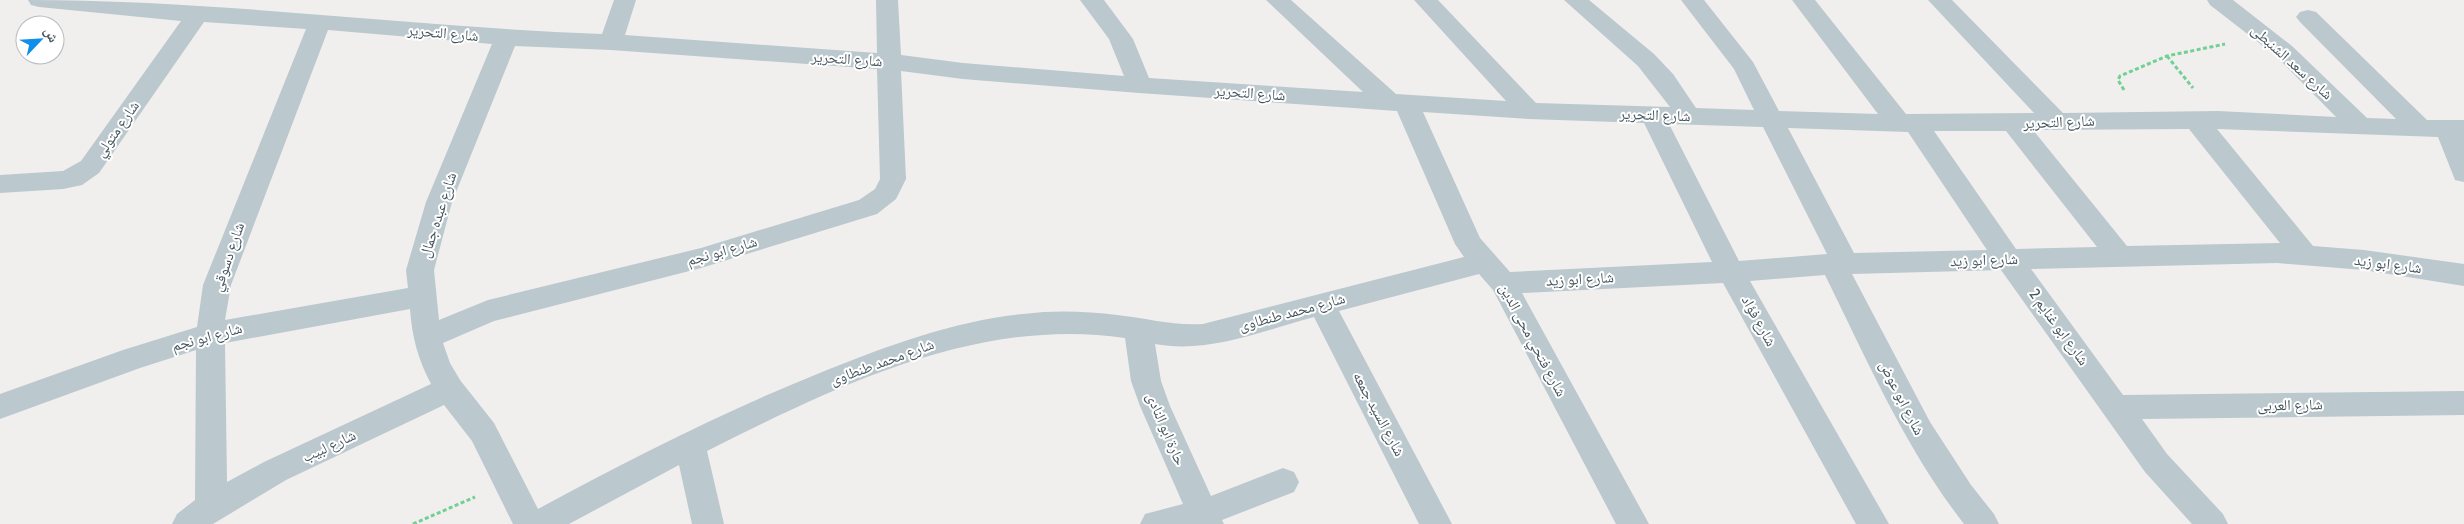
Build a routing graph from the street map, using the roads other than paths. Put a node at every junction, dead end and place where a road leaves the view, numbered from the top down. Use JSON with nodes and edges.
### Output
{"nodes":[{"id":1,"x":39,"y":0,"type":"edge"},
{"id":2,"x":625,"y":0,"type":"edge"},
{"id":3,"x":887,"y":0,"type":"edge"},
{"id":4,"x":1091,"y":0,"type":"edge"},
{"id":5,"x":1277,"y":0,"type":"edge"},
{"id":6,"x":1425,"y":0,"type":"edge"},
{"id":7,"x":1574,"y":0,"type":"edge"},
{"id":8,"x":1692,"y":0,"type":"edge"},
{"id":9,"x":1803,"y":0,"type":"edge"},
{"id":10,"x":1939,"y":0,"type":"edge"},
{"id":11,"x":2218,"y":0,"type":"edge"},
{"id":12,"x":161,"y":6,"type":"edge"},
{"id":13,"x":198,"y":14,"type":"junction"},
{"id":14,"x":319,"y":14,"type":"edge"},
{"id":15,"x":2308,"y":17,"type":"dead end"},
{"id":16,"x":506,"y":38,"type":"junction"},
{"id":17,"x":611,"y":42,"type":"junction"},
{"id":18,"x":891,"y":62,"type":"junction"},
{"id":19,"x":1139,"y":85,"type":"junction"},
{"id":20,"x":1399,"y":104,"type":"junction"},
{"id":21,"x":1529,"y":111,"type":"junction"},
{"id":22,"x":1652,"y":115,"type":"junction"},
{"id":23,"x":1689,"y":116,"type":"junction"},
{"id":24,"x":1770,"y":119,"type":"junction"},
{"id":25,"x":2196,"y":120,"type":"junction"},
{"id":26,"x":1907,"y":123,"type":"junction"},
{"id":27,"x":2058,"y":123,"type":"junction"},
{"id":28,"x":2014,"y":124,"type":"junction"},
{"id":29,"x":2361,"y":127,"type":"junction"},
{"id":30,"x":2421,"y":129,"type":"junction"},
{"id":31,"x":2455,"y":129,"type":"edge"},
{"id":32,"x":2464,"y":173,"type":"edge"},
{"id":33,"x":0,"y":184,"type":"edge"},
{"id":34,"x":2304,"y":254,"type":"junction"},
{"id":35,"x":2119,"y":256,"type":"junction"},
{"id":36,"x":2008,"y":259,"type":"junction"},
{"id":37,"x":1483,"y":262,"type":"junction"},
{"id":38,"x":1840,"y":264,"type":"junction"},
{"id":39,"x":1731,"y":272,"type":"junction"},
{"id":40,"x":2464,"y":275,"type":"edge"},
{"id":41,"x":1503,"y":283,"type":"junction"},
{"id":42,"x":422,"y":296,"type":"junction"},
{"id":43,"x":1321,"y":304,"type":"junction"},
{"id":44,"x":1138,"y":330,"type":"junction"},
{"id":45,"x":211,"y":334,"type":"junction"},
{"id":46,"x":427,"y":338,"type":"junction"},
{"id":47,"x":449,"y":389,"type":"junction"},
{"id":48,"x":2464,"y":403,"type":"edge"},
{"id":49,"x":0,"y":407,"type":"edge"},
{"id":50,"x":2117,"y":407,"type":"junction"},
{"id":51,"x":690,"y":444,"type":"junction"},
{"id":52,"x":1283,"y":482,"type":"dead end"},
{"id":53,"x":199,"y":516,"type":"edge"},
{"id":54,"x":1205,"y":518,"type":"edge"},
{"id":55,"x":529,"y":524,"type":"edge"},
{"id":56,"x":540,"y":524,"type":"edge"},
{"id":57,"x":708,"y":524,"type":"edge"},
{"id":58,"x":1156,"y":524,"type":"edge"},
{"id":59,"x":1436,"y":524,"type":"edge"},
{"id":60,"x":1633,"y":524,"type":"edge"},
{"id":61,"x":1873,"y":524,"type":"edge"},
{"id":62,"x":1983,"y":524,"type":"edge"},
{"id":63,"x":2212,"y":524,"type":"edge"}],
"edges":[{"from":1,"to":12,"type":"street","name":"شارع التحرير"},
{"from":2,"to":17,"type":"street"},
{"from":3,"to":18,"type":"street","name":"شارع ابو نجم"},
{"from":4,"to":19,"type":"street"},
{"from":5,"to":20,"type":"street"},
{"from":6,"to":21,"type":"street"},
{"from":7,"to":23,"type":"street"},
{"from":8,"to":24,"type":"street","name":"شارع ابو عوض"},
{"from":9,"to":26,"type":"street","name":"شارع ابو غنايم 2"},
{"from":10,"to":27,"type":"street"},
{"from":11,"to":29,"type":"street","name":"شارع سعد الشنبطى"},
{"from":12,"to":13,"type":"street","name":"شارع التحرير"},
{"from":13,"to":14,"type":"street","name":"شارع التحرير"},
{"from":13,"to":33,"type":"street","name":"شارع متولي"},
{"from":14,"to":16,"type":"street","name":"شارع التحرير"},
{"from":14,"to":45,"type":"street","name":"شارع دسوقي"},
{"from":15,"to":30,"type":"street"},
{"from":16,"to":17,"type":"street","name":"شارع التحرير"},
{"from":16,"to":42,"type":"street","name":"شارع عبده جمال"},
{"from":17,"to":18,"type":"street","name":"شارع التحرير"},
{"from":18,"to":19,"type":"street","name":"شارع التحرير"},
{"from":18,"to":46,"type":"street","name":"شارع ابو نجم"},
{"from":19,"to":20,"type":"street","name":"شارع التحرير"},
{"from":20,"to":21,"type":"street","name":"شارع التحرير"},
{"from":20,"to":37,"type":"street","name":"شارع فتحي محى الدين"},
{"from":21,"to":22,"type":"street","name":"شارع التحرير"},
{"from":22,"to":23,"type":"street","name":"شارع التحرير"},
{"from":22,"to":39,"type":"street","name":"شارع فؤاد"},
{"from":23,"to":24,"type":"street","name":"شارع التحرير"},
{"from":24,"to":26,"type":"street","name":"شارع التحرير"},
{"from":24,"to":38,"type":"street","name":"شارع ابو عوض"},
{"from":25,"to":27,"type":"street","name":"شارع التحرير"},
{"from":25,"to":29,"type":"street","name":"شارع التحرير"},
{"from":25,"to":34,"type":"street"},
{"from":26,"to":28,"type":"street","name":"شارع التحرير"},
{"from":26,"to":36,"type":"street","name":"شارع ابو غنايم 2"},
{"from":27,"to":28,"type":"street","name":"شارع التحرير"},
{"from":28,"to":35,"type":"street"},
{"from":29,"to":30,"type":"street","name":"شارع التحرير"},
{"from":30,"to":31,"type":"street","name":"شارع التحرير"},
{"from":31,"to":32,"type":"street"},
{"from":34,"to":35,"type":"street","name":"شارع ابو زيد"},
{"from":34,"to":40,"type":"street","name":"شارع ابو زيد"},
{"from":35,"to":36,"type":"street","name":"شارع ابو زيد"},
{"from":36,"to":38,"type":"street","name":"شارع ابو زيد"},
{"from":36,"to":50,"type":"street","name":"شارع ابو غنايم 2"},
{"from":37,"to":41,"type":"street","name":"شارع فتحي محى الدين"},
{"from":37,"to":43,"type":"street","name":"شارع محمد طنطاوى"},
{"from":38,"to":39,"type":"street","name":"شارع ابو زيد"},
{"from":38,"to":62,"type":"street","name":"شارع ابو عوض"},
{"from":39,"to":41,"type":"street","name":"شارع ابو زيد"},
{"from":39,"to":61,"type":"street","name":"شارع فؤاد"},
{"from":41,"to":60,"type":"street","name":"شارع فتحي محى الدين"},
{"from":42,"to":45,"type":"street","name":"شارع ابو نجم"},
{"from":42,"to":46,"type":"street","name":"شارع عبده جمال"},
{"from":43,"to":44,"type":"street","name":"شارع محمد طنطاوى"},
{"from":43,"to":59,"type":"street","name":"شارع السيد جمعه"},
{"from":44,"to":51,"type":"street","name":"شارع محمد طنطاوى"},
{"from":44,"to":54,"type":"street","name":"حارة ابو النادى"},
{"from":45,"to":49,"type":"street","name":"شارع ابو نجم"},
{"from":45,"to":53,"type":"street","name":"شارع دسوقي"},
{"from":46,"to":47,"type":"street","name":"شارع عبده جمال"},
{"from":47,"to":53,"type":"street","name":"شارع لبيب"},
{"from":47,"to":55,"type":"street","name":"شارع عبده جمال"},
{"from":48,"to":50,"type":"street","name":"شارع العربى"},
{"from":50,"to":63,"type":"street","name":"شارع ابو غنايم 2"},
{"from":51,"to":56,"type":"street","name":"شارع محمد طنطاوى"},
{"from":51,"to":57,"type":"street"},
{"from":52,"to":54,"type":"street"},
{"from":54,"to":58,"type":"street"}]}
